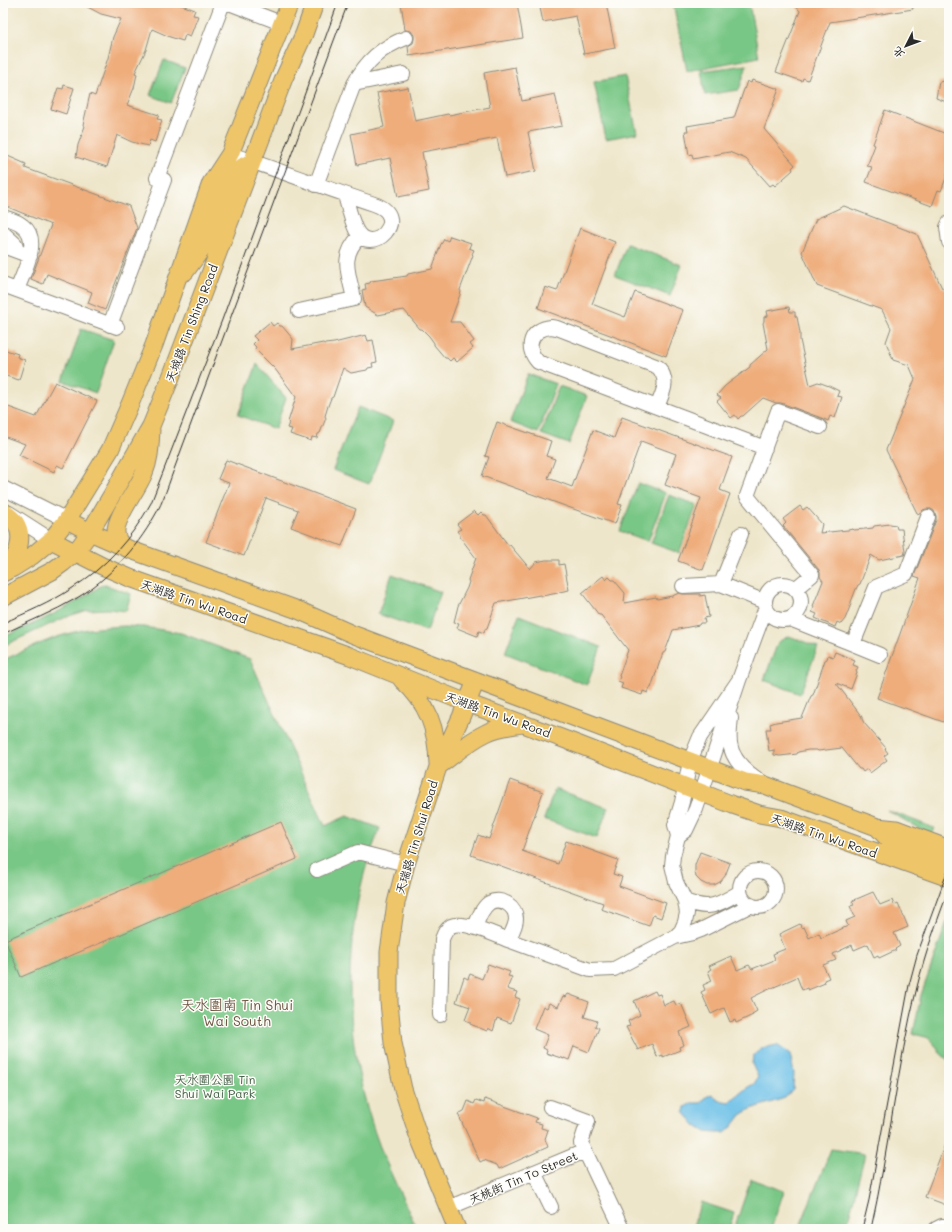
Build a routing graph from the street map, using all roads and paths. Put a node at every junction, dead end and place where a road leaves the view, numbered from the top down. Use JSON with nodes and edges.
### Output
{"nodes":[{"id":1,"x":223,"y":3,"type":"edge"},
{"id":2,"x":229,"y":3,"type":"edge"},
{"id":3,"x":290,"y":3,"type":"edge"},
{"id":4,"x":315,"y":3,"type":"edge"},
{"id":5,"x":281,"y":23,"type":"junction"},
{"id":6,"x":406,"y":38,"type":"dead end"},
{"id":7,"x":403,"y":74,"type":"dead end"},
{"id":8,"x":354,"y":84,"type":"junction"},
{"id":9,"x":230,"y":154,"type":"junction"},
{"id":10,"x":258,"y":163,"type":"junction"},
{"id":11,"x":316,"y":185,"type":"junction"},
{"id":12,"x":345,"y":195,"type":"junction"},
{"id":13,"x":3,"y":217,"type":"edge"},
{"id":14,"x":949,"y":223,"type":"edge"},
{"id":15,"x":3,"y":233,"type":"edge"},
{"id":16,"x":360,"y":236,"type":"junction"},
{"id":17,"x":949,"y":242,"type":"edge"},
{"id":18,"x":3,"y":246,"type":"edge"},
{"id":19,"x":24,"y":254,"type":"junction"},
{"id":20,"x":3,"y":285,"type":"edge"},
{"id":21,"x":173,"y":288,"type":"junction"},
{"id":22,"x":17,"y":290,"type":"junction"},
{"id":23,"x":298,"y":311,"type":"dead end"},
{"id":24,"x":657,"y":408,"type":"junction"},
{"id":25,"x":151,"y":426,"type":"junction"},
{"id":26,"x":820,"y":427,"type":"dead end"},
{"id":27,"x":765,"y":448,"type":"junction"},
{"id":28,"x":3,"y":488,"type":"edge"},
{"id":29,"x":3,"y":511,"type":"edge"},
{"id":30,"x":928,"y":517,"type":"dead end"},
{"id":31,"x":67,"y":520,"type":"junction"},
{"id":32,"x":90,"y":532,"type":"junction"},
{"id":33,"x":741,"y":534,"type":"dead end"},
{"id":34,"x":51,"y":540,"type":"junction"},
{"id":35,"x":122,"y":546,"type":"junction"},
{"id":36,"x":75,"y":553,"type":"junction"},
{"id":37,"x":3,"y":569,"type":"edge"},
{"id":38,"x":3,"y":573,"type":"edge"},
{"id":39,"x":721,"y":584,"type":"junction"},
{"id":40,"x":683,"y":586,"type":"dead end"},
{"id":41,"x":795,"y":589,"type":"junction"},
{"id":42,"x":3,"y":597,"type":"edge"},
{"id":43,"x":766,"y":605,"type":"junction"},
{"id":44,"x":790,"y":619,"type":"junction"},
{"id":45,"x":853,"y":644,"type":"junction"},
{"id":46,"x":880,"y":655,"type":"dead end"},
{"id":47,"x":396,"y":674,"type":"junction"},
{"id":48,"x":739,"y":680,"type":"junction"},
{"id":49,"x":476,"y":681,"type":"junction"},
{"id":50,"x":732,"y":700,"type":"junction"},
{"id":51,"x":467,"y":703,"type":"junction"},
{"id":52,"x":524,"y":724,"type":"junction"},
{"id":53,"x":690,"y":762,"type":"junction"},
{"id":54,"x":438,"y":766,"type":"junction"},
{"id":55,"x":709,"y":768,"type":"junction"},
{"id":56,"x":765,"y":785,"type":"junction"},
{"id":57,"x":685,"y":786,"type":"junction"},
{"id":58,"x":701,"y":793,"type":"junction"},
{"id":59,"x":877,"y":827,"type":"junction"},
{"id":60,"x":678,"y":836,"type":"junction"},
{"id":61,"x":949,"y":849,"type":"edge"},
{"id":62,"x":406,"y":864,"type":"junction"},
{"id":63,"x":949,"y":864,"type":"edge"},
{"id":64,"x":317,"y":870,"type":"dead end"},
{"id":65,"x":949,"y":878,"type":"edge"},
{"id":66,"x":740,"y":892,"type":"junction"},
{"id":67,"x":685,"y":901,"type":"junction"},
{"id":68,"x":751,"y":906,"type":"junction"},
{"id":69,"x":475,"y":927,"type":"junction"},
{"id":70,"x":675,"y":937,"type":"junction"},
{"id":71,"x":508,"y":940,"type":"junction"},
{"id":72,"x":440,"y":1015,"type":"dead end"},
{"id":73,"x":550,"y":1107,"type":"dead end"},
{"id":74,"x":585,"y":1151,"type":"junction"},
{"id":75,"x":534,"y":1172,"type":"junction"},
{"id":76,"x":551,"y":1207,"type":"dead end"},
{"id":77,"x":448,"y":1208,"type":"junction"},
{"id":78,"x":949,"y":1226,"type":"edge"},
{"id":79,"x":458,"y":1229,"type":"edge"},
{"id":80,"x":622,"y":1229,"type":"edge"},
{"id":81,"x":936,"y":1229,"type":"edge"}],
"edges":[{"from":1,"to":22,"type":"street"},
{"from":2,"to":5,"type":"street"},
{"from":3,"to":5,"type":"main road"},
{"from":4,"to":10,"type":"main road","name":"天城路 Tin Shing Road"},
{"from":5,"to":9,"type":"main road"},
{"from":6,"to":8,"type":"street"},
{"from":7,"to":8,"type":"street"},
{"from":8,"to":11,"type":"street"},
{"from":9,"to":10,"type":"street"},
{"from":9,"to":21,"type":"main road"},
{"from":10,"to":11,"type":"street"},
{"from":10,"to":21,"type":"main road"},
{"from":10,"to":25,"type":"main road","name":"天城路 Tin Shing Road"},
{"from":11,"to":12,"type":"street"},
{"from":12,"to":16,"type":"street"},
{"from":12,"to":16,"type":"street"},
{"from":13,"to":19,"type":"street"},
{"from":14,"to":17,"type":"street"},
{"from":15,"to":19,"type":"street"},
{"from":16,"to":23,"type":"street"},
{"from":18,"to":19,"type":"street"},
{"from":19,"to":22,"type":"street"},
{"from":20,"to":22,"type":"street"},
{"from":21,"to":31,"type":"main road"},
{"from":24,"to":24,"type":"street"},
{"from":24,"to":27,"type":"street"},
{"from":25,"to":32,"type":"main road","name":"天城路 Tin Shing Road"},
{"from":25,"to":35,"type":"main road"},
{"from":26,"to":27,"type":"street"},
{"from":27,"to":41,"type":"street"},
{"from":28,"to":31,"type":"street"},
{"from":29,"to":34,"type":"street"},
{"from":29,"to":37,"type":"main road"},
{"from":30,"to":45,"type":"street"},
{"from":31,"to":32,"type":"main road","name":"天湖路 Tin Wu Road"},
{"from":31,"to":34,"type":"main road"},
{"from":32,"to":35,"type":"main road","name":"天湖路 Tin Wu Road"},
{"from":32,"to":36,"type":"main road","name":"天城路 Tin Shing Road"},
{"from":33,"to":39,"type":"street"},
{"from":34,"to":36,"type":"main road","name":"天湖路 Tin Wu Road"},
{"from":34,"to":38,"type":"main road"},
{"from":35,"to":49,"type":"main road","name":"天湖路 Tin Wu Road"},
{"from":36,"to":42,"type":"main road","name":"天城路 Tin Shing Road"},
{"from":36,"to":47,"type":"main road","name":"天湖路 Tin Wu Road"},
{"from":39,"to":40,"type":"street"},
{"from":39,"to":43,"type":"street"},
{"from":41,"to":43,"type":"street"},
{"from":41,"to":44,"type":"street"},
{"from":43,"to":44,"type":"street"},
{"from":43,"to":48,"type":"street"},
{"from":44,"to":45,"type":"street"},
{"from":45,"to":46,"type":"street"},
{"from":47,"to":51,"type":"main road","name":"天湖路 Tin Wu Road"},
{"from":47,"to":54,"type":"main road"},
{"from":48,"to":50,"type":"street"},
{"from":48,"to":53,"type":"street"},
{"from":49,"to":51,"type":"main road","name":"天瑞路 Tin Shui Road"},
{"from":49,"to":53,"type":"main road","name":"天湖路 Tin Wu Road"},
{"from":50,"to":55,"type":"street"},
{"from":50,"to":56,"type":"street"},
{"from":51,"to":52,"type":"main road","name":"天湖路 Tin Wu Road"},
{"from":51,"to":54,"type":"main road","name":"天瑞路 Tin Shui Road"},
{"from":52,"to":54,"type":"main road"},
{"from":52,"to":57,"type":"main road","name":"天湖路 Tin Wu Road"},
{"from":53,"to":55,"type":"main road","name":"天湖路 Tin Wu Road"},
{"from":53,"to":57,"type":"street"},
{"from":54,"to":62,"type":"main road","name":"天瑞路 Tin Shui Road"},
{"from":55,"to":56,"type":"main road","name":"天湖路 Tin Wu Road"},
{"from":55,"to":58,"type":"street"},
{"from":56,"to":59,"type":"main road","name":"天湖路 Tin Wu Road"},
{"from":57,"to":58,"type":"main road","name":"天湖路 Tin Wu Road"},
{"from":57,"to":60,"type":"street"},
{"from":58,"to":60,"type":"street"},
{"from":58,"to":65,"type":"main road","name":"天湖路 Tin Wu Road"},
{"from":59,"to":61,"type":"main road","name":"天湖路 Tin Wu Road"},
{"from":59,"to":63,"type":"main road"},
{"from":60,"to":67,"type":"street"},
{"from":62,"to":64,"type":"street"},
{"from":62,"to":77,"type":"main road","name":"天瑞路 Tin Shui Road"},
{"from":66,"to":67,"type":"street"},
{"from":66,"to":68,"type":"street"},
{"from":66,"to":68,"type":"street"},
{"from":67,"to":70,"type":"street"},
{"from":68,"to":70,"type":"street"},
{"from":69,"to":71,"type":"street"},
{"from":69,"to":71,"type":"street"},
{"from":69,"to":72,"type":"street"},
{"from":70,"to":71,"type":"street"},
{"from":73,"to":74,"type":"street"},
{"from":74,"to":75,"type":"street","name":"天桃街 Tin To Street"},
{"from":74,"to":80,"type":"street","name":"天桃街 Tin To Street"},
{"from":75,"to":76,"type":"street"},
{"from":75,"to":77,"type":"street","name":"天桃街 Tin To Street"},
{"from":77,"to":79,"type":"main road","name":"天瑞路 Tin Shui Road"},
{"from":78,"to":81,"type":"street"}]}
